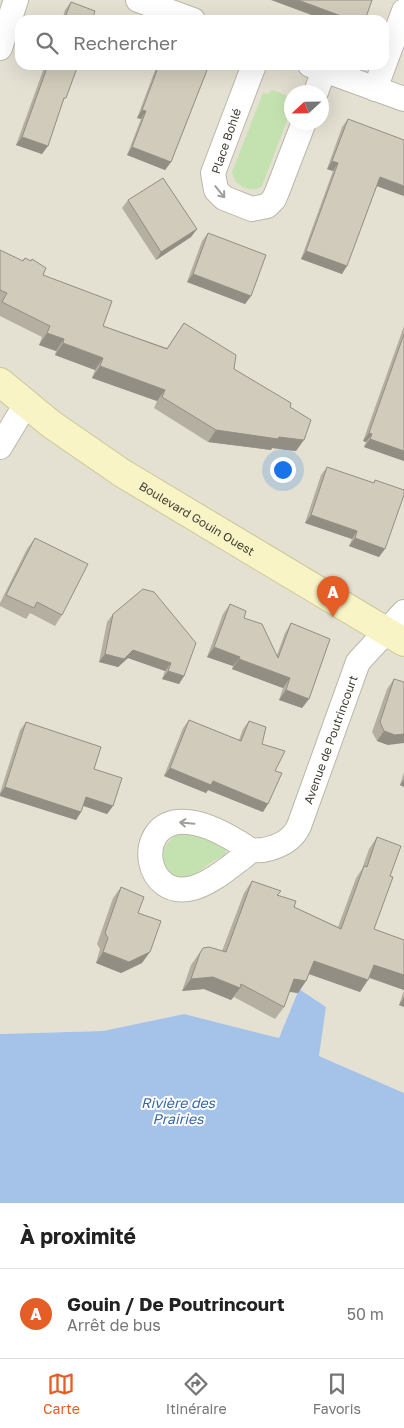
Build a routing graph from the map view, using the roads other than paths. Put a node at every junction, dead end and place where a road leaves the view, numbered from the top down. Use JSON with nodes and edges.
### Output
{"nodes":[{"id":1,"x":16,"y":0,"type":"edge"},
{"id":2,"x":138,"y":0,"type":"edge"},
{"id":3,"x":404,"y":10,"type":"edge"},
{"id":4,"x":185,"y":12,"type":"edge"},
{"id":5,"x":0,"y":48,"type":"edge"},
{"id":6,"x":389,"y":52,"type":"edge"},
{"id":7,"x":252,"y":70,"type":"edge"},
{"id":8,"x":317,"y":70,"type":"edge"},
{"id":9,"x":323,"y":70,"type":"edge"},
{"id":10,"x":383,"y":70,"type":"edge"},
{"id":11,"x":316,"y":85,"type":"edge"},
{"id":12,"x":376,"y":89,"type":"junction"},
{"id":13,"x":404,"y":99,"type":"edge"},
{"id":14,"x":301,"y":130,"type":"edge"},
{"id":15,"x":0,"y":382,"type":"edge"},
{"id":16,"x":26,"y":404,"type":"junction"},
{"id":17,"x":0,"y":447,"type":"edge"},
{"id":18,"x":404,"y":612,"type":"edge"},
{"id":19,"x":395,"y":637,"type":"edge"},
{"id":20,"x":252,"y":851,"type":"dead end"}],
"edges":[{"from":1,"to":5,"type":"street"},
{"from":2,"to":4,"type":"street"},
{"from":3,"to":6,"type":"street"},
{"from":7,"to":14,"type":"street","name":"Place Bohlé","one_way":true},
{"from":8,"to":11,"type":"street"},
{"from":9,"to":12,"type":"street"},
{"from":10,"to":12,"type":"street"},
{"from":12,"to":13,"type":"street"},
{"from":15,"to":16,"type":"street","name":"Boulevard Gouin Ouest"},
{"from":16,"to":17,"type":"street"},
{"from":16,"to":19,"type":"street","name":"Boulevard Gouin Ouest"},
{"from":18,"to":19,"type":"street","name":"Avenue de Poutrincourt"},
{"from":19,"to":20,"type":"street","name":"Avenue de Poutrincourt"}]}
